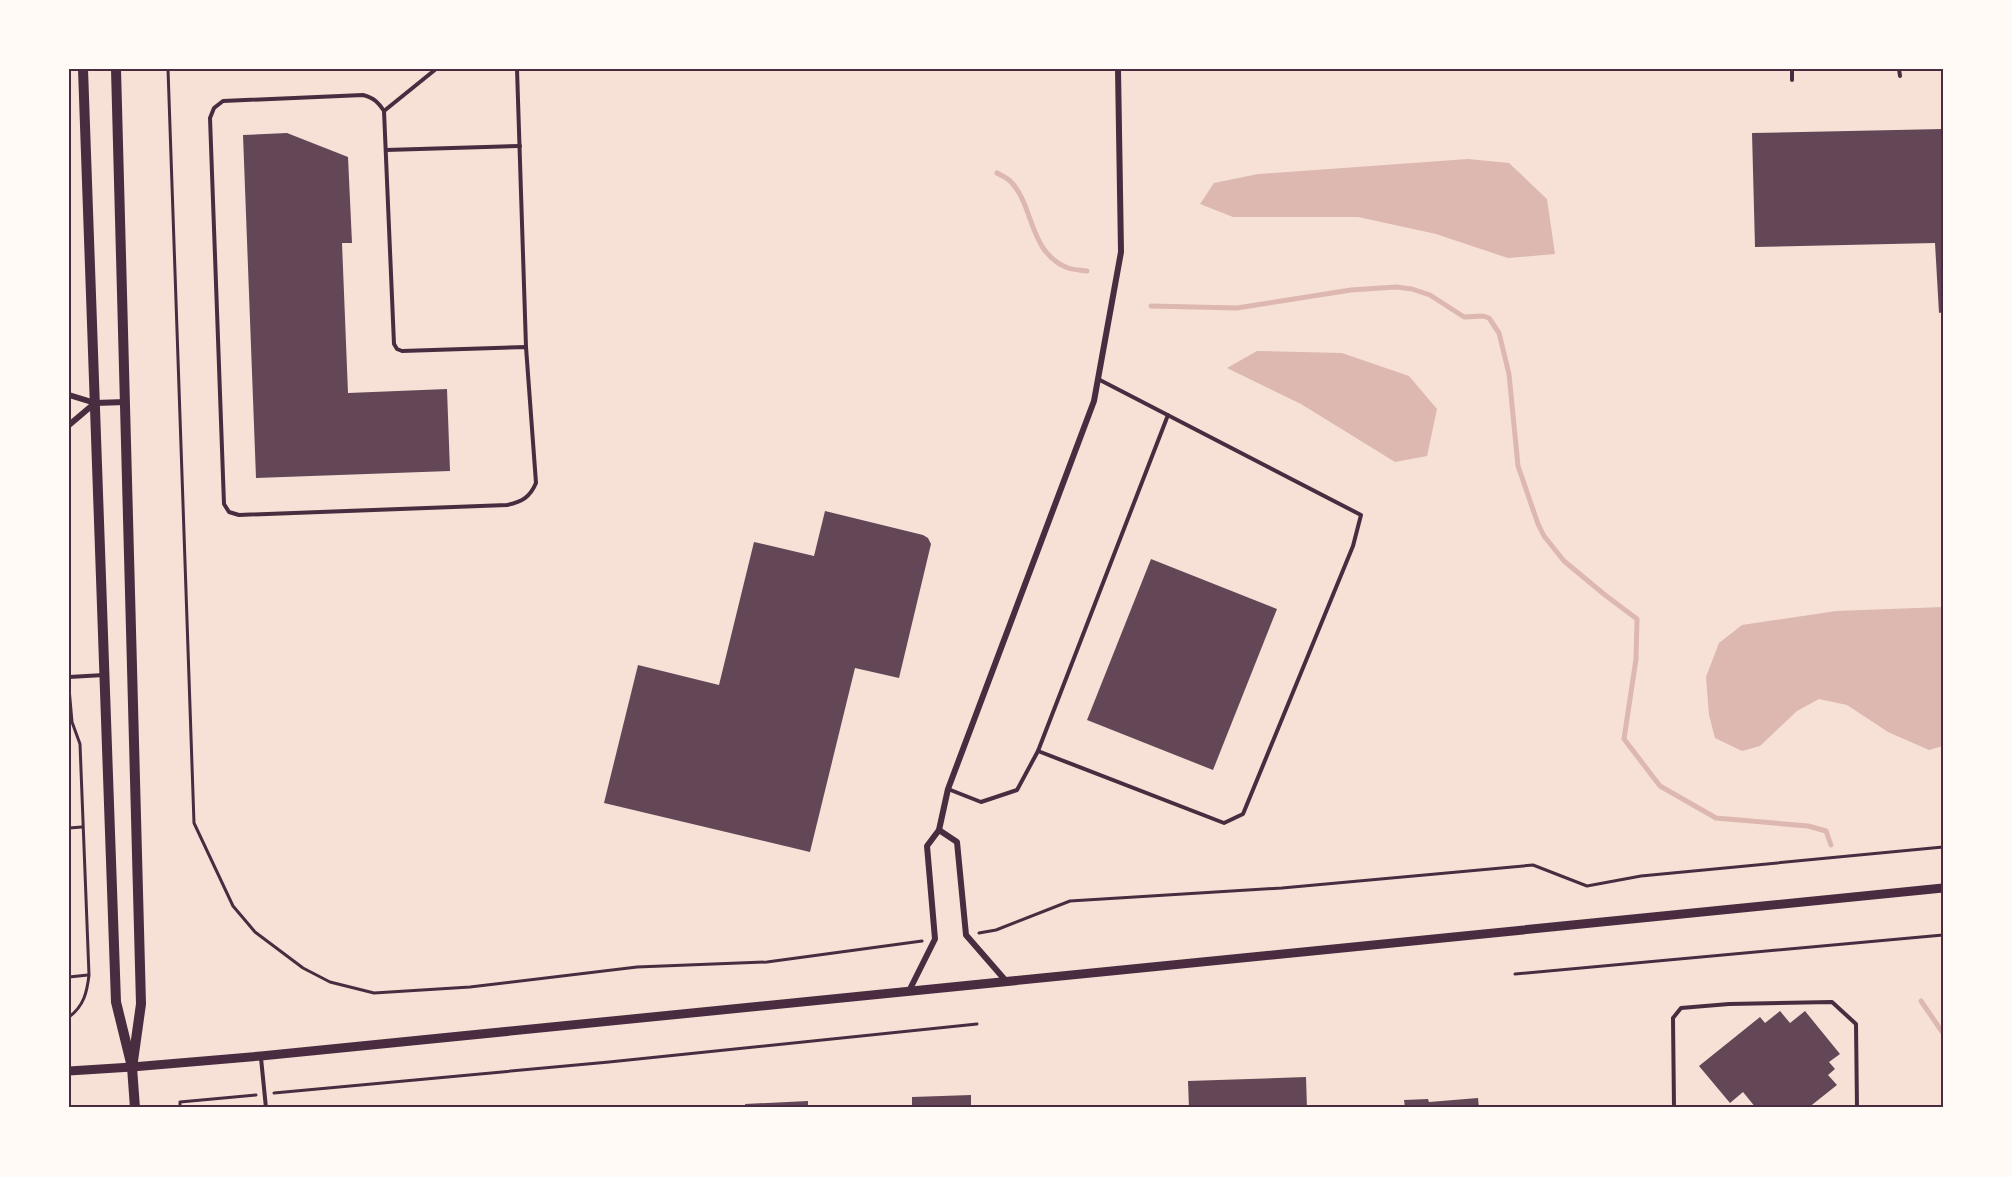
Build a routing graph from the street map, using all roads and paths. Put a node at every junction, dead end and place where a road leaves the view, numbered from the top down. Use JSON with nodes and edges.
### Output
{"nodes":[{"id":1,"x":83,"y":69,"type":"edge"},
{"id":2,"x":116,"y":69,"type":"edge"},
{"id":3,"x":168,"y":69,"type":"edge"},
{"id":4,"x":436,"y":69,"type":"edge"},
{"id":5,"x":517,"y":69,"type":"edge"},
{"id":6,"x":1118,"y":69,"type":"edge"},
{"id":7,"x":1792,"y":69,"type":"edge"},
{"id":8,"x":1899,"y":69,"type":"edge"},
{"id":9,"x":1900,"y":76,"type":"dead end"},
{"id":10,"x":1792,"y":80,"type":"dead end"},
{"id":11,"x":384,"y":111,"type":"junction"},
{"id":12,"x":520,"y":146,"type":"junction"},
{"id":13,"x":386,"y":150,"type":"junction"},
{"id":14,"x":526,"y":347,"type":"junction"},
{"id":15,"x":1098,"y":379,"type":"junction"},
{"id":16,"x":69,"y":394,"type":"edge"},
{"id":17,"x":126,"y":402,"type":"junction"},
{"id":18,"x":95,"y":403,"type":"junction"},
{"id":19,"x":1168,"y":415,"type":"junction"},
{"id":20,"x":69,"y":425,"type":"edge"},
{"id":21,"x":104,"y":675,"type":"junction"},
{"id":22,"x":69,"y":676,"type":"edge"},
{"id":23,"x":1038,"y":751,"type":"junction"},
{"id":24,"x":948,"y":789,"type":"junction"},
{"id":25,"x":82,"y":827,"type":"junction"},
{"id":26,"x":69,"y":828,"type":"edge"},
{"id":27,"x":939,"y":830,"type":"junction"},
{"id":28,"x":1943,"y":847,"type":"edge"},
{"id":29,"x":1943,"y":888,"type":"edge"},
{"id":30,"x":966,"y":935,"type":"junction"},
{"id":31,"x":1943,"y":935,"type":"edge"},
{"id":32,"x":935,"y":939,"type":"junction"},
{"id":33,"x":1515,"y":974,"type":"dead end"},
{"id":34,"x":89,"y":975,"type":"junction"},
{"id":35,"x":69,"y":977,"type":"edge"},
{"id":36,"x":1006,"y":981,"type":"junction"},
{"id":37,"x":909,"y":991,"type":"junction"},
{"id":38,"x":69,"y":1017,"type":"edge"},
{"id":39,"x":977,"y":1024,"type":"dead end"},
{"id":40,"x":261,"y":1056,"type":"junction"},
{"id":41,"x":132,"y":1067,"type":"junction"},
{"id":42,"x":69,"y":1071,"type":"edge"},
{"id":43,"x":265,"y":1094,"type":"junction"},
{"id":44,"x":69,"y":1108,"type":"edge"},
{"id":45,"x":92,"y":1108,"type":"edge"},
{"id":46,"x":135,"y":1108,"type":"edge"},
{"id":47,"x":180,"y":1108,"type":"edge"},
{"id":48,"x":266,"y":1108,"type":"edge"},
{"id":49,"x":1674,"y":1108,"type":"edge"},
{"id":50,"x":1857,"y":1108,"type":"edge"}],
"edges":[{"from":1,"to":18,"type":"main road"},
{"from":2,"to":17,"type":"main road"},
{"from":3,"to":32,"type":"path"},
{"from":4,"to":11,"type":"lane"},
{"from":5,"to":12,"type":"lane"},
{"from":6,"to":15,"type":"street"},
{"from":7,"to":10,"type":"lane"},
{"from":8,"to":9,"type":"lane"},
{"from":11,"to":13,"type":"lane"},
{"from":11,"to":14,"type":"lane"},
{"from":12,"to":13,"type":"lane"},
{"from":12,"to":14,"type":"lane"},
{"from":13,"to":14,"type":"lane"},
{"from":15,"to":19,"type":"lane"},
{"from":15,"to":24,"type":"street"},
{"from":16,"to":18,"type":"street"},
{"from":17,"to":18,"type":"street"},
{"from":17,"to":41,"type":"main road"},
{"from":18,"to":20,"type":"street"},
{"from":18,"to":21,"type":"main road"},
{"from":19,"to":23,"type":"lane"},
{"from":19,"to":23,"type":"lane"},
{"from":21,"to":22,"type":"lane"},
{"from":21,"to":41,"type":"main road"},
{"from":22,"to":25,"type":"path"},
{"from":23,"to":24,"type":"lane"},
{"from":24,"to":27,"type":"street"},
{"from":25,"to":26,"type":"path"},
{"from":25,"to":34,"type":"path"},
{"from":27,"to":30,"type":"street"},
{"from":27,"to":32,"type":"street"},
{"from":28,"to":30,"type":"path"},
{"from":29,"to":36,"type":"street"},
{"from":30,"to":36,"type":"street"},
{"from":31,"to":33,"type":"path"},
{"from":32,"to":37,"type":"street"},
{"from":34,"to":35,"type":"path"},
{"from":34,"to":38,"type":"path"},
{"from":36,"to":37,"type":"street"},
{"from":37,"to":40,"type":"street"},
{"from":39,"to":43,"type":"path"},
{"from":40,"to":41,"type":"street"},
{"from":40,"to":43,"type":"lane"},
{"from":41,"to":42,"type":"street"},
{"from":41,"to":46,"type":"main road"},
{"from":43,"to":47,"type":"path"},
{"from":43,"to":48,"type":"lane"},
{"from":44,"to":45,"type":"path"},
{"from":49,"to":50,"type":"lane"}]}
